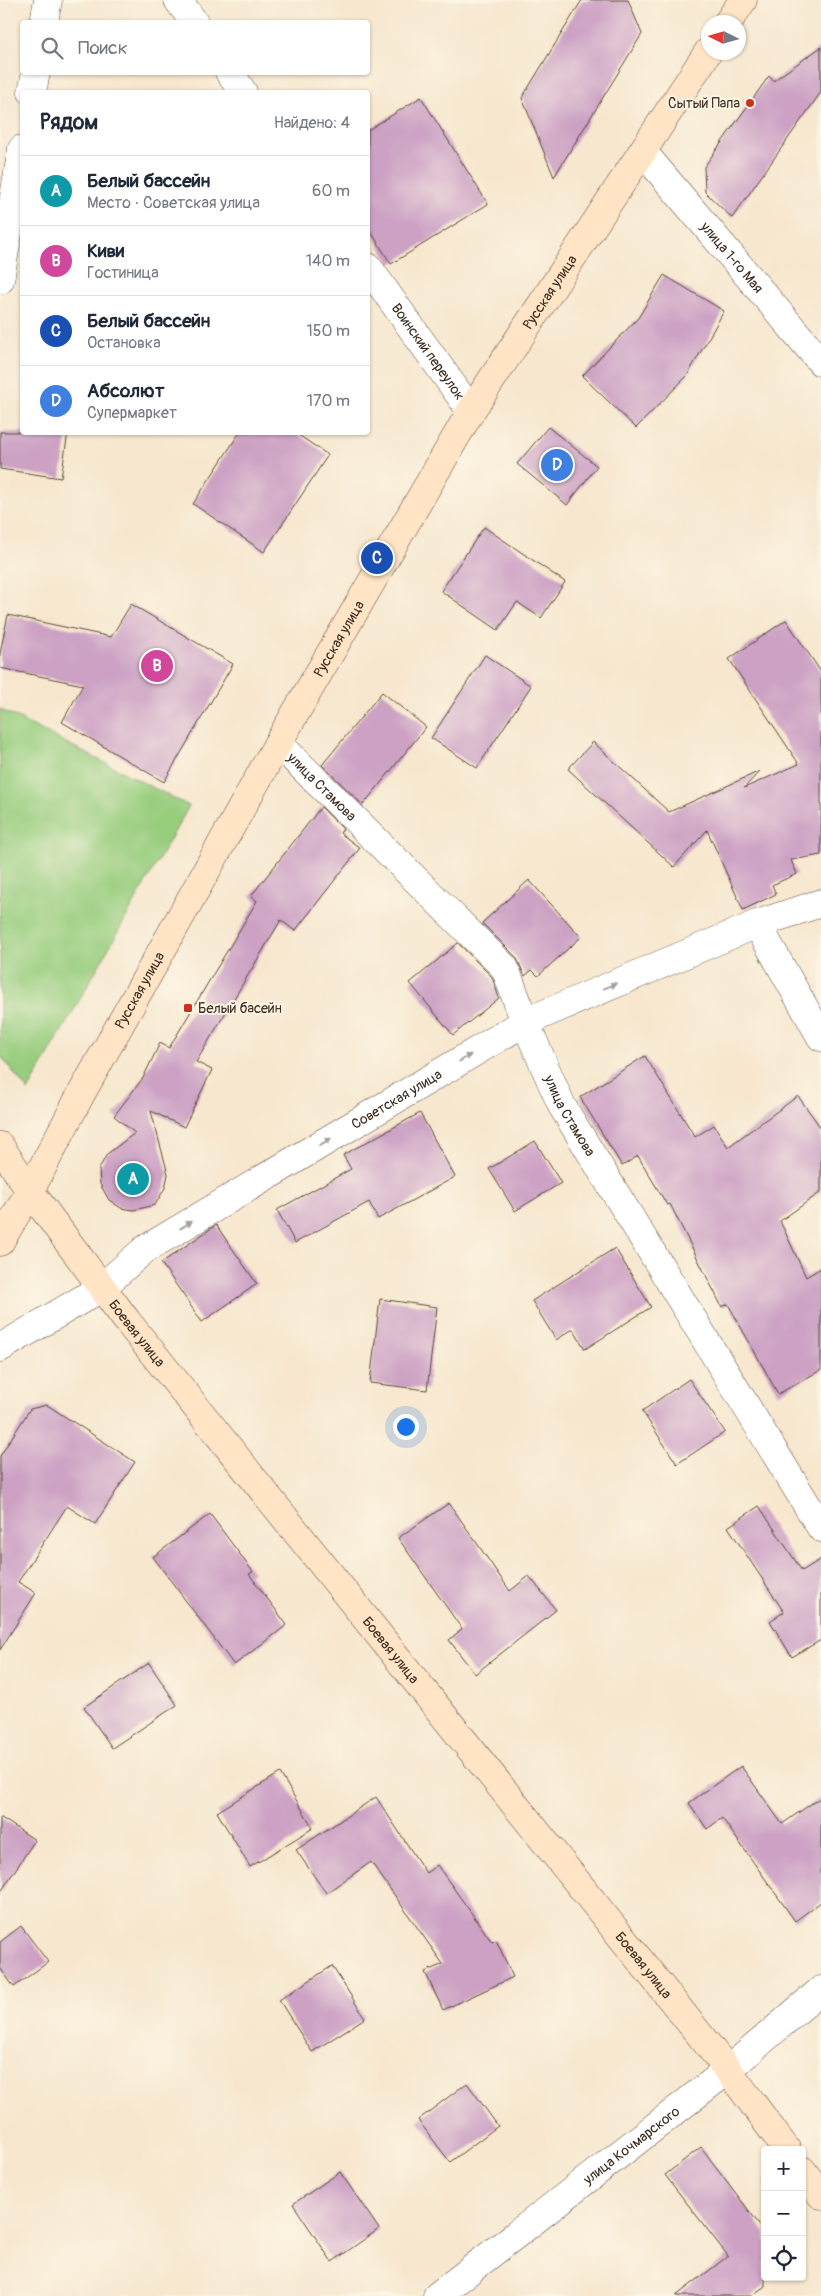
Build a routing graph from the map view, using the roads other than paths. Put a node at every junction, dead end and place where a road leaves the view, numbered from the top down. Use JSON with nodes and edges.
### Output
{"nodes":[{"id":1,"x":48,"y":0,"type":"edge"},
{"id":2,"x":178,"y":0,"type":"edge"},
{"id":3,"x":742,"y":0,"type":"edge"},
{"id":4,"x":732,"y":15,"type":"edge"},
{"id":5,"x":44,"y":20,"type":"edge"},
{"id":6,"x":193,"y":20,"type":"edge"},
{"id":7,"x":703,"y":60,"type":"edge"},
{"id":8,"x":35,"y":75,"type":"edge"},
{"id":9,"x":231,"y":75,"type":"edge"},
{"id":10,"x":32,"y":90,"type":"edge"},
{"id":11,"x":242,"y":90,"type":"edge"},
{"id":12,"x":642,"y":152,"type":"junction"},
{"id":13,"x":20,"y":161,"type":"edge"},
{"id":14,"x":370,"y":270,"type":"edge"},
{"id":15,"x":0,"y":280,"type":"edge"},
{"id":16,"x":821,"y":362,"type":"edge"},
{"id":17,"x":471,"y":411,"type":"junction"},
{"id":18,"x":278,"y":743,"type":"junction"},
{"id":19,"x":821,"y":903,"type":"edge"},
{"id":20,"x":757,"y":924,"type":"junction"},
{"id":21,"x":525,"y":1022,"type":"junction"},
{"id":22,"x":821,"y":1037,"type":"edge"},
{"id":23,"x":0,"y":1146,"type":"edge"},
{"id":24,"x":30,"y":1191,"type":"junction"},
{"id":25,"x":0,"y":1242,"type":"edge"},
{"id":26,"x":101,"y":1288,"type":"junction"},
{"id":27,"x":0,"y":1348,"type":"edge"},
{"id":28,"x":821,"y":1528,"type":"edge"},
{"id":29,"x":821,"y":1990,"type":"edge"},
{"id":30,"x":728,"y":2070,"type":"junction"},
{"id":31,"x":784,"y":2146,"type":"edge"},
{"id":32,"x":806,"y":2175,"type":"edge"},
{"id":33,"x":821,"y":2195,"type":"edge"},
{"id":34,"x":437,"y":2296,"type":"edge"}],
"edges":[{"from":1,"to":5,"type":"street"},
{"from":2,"to":6,"type":"street"},
{"from":3,"to":4,"type":"main road"},
{"from":7,"to":12,"type":"main road","name":"Русская улица"},
{"from":8,"to":10,"type":"street"},
{"from":9,"to":11,"type":"street"},
{"from":12,"to":16,"type":"street","name":"улица 1-го Мая"},
{"from":12,"to":17,"type":"main road","name":"Русская улица"},
{"from":13,"to":15,"type":"street"},
{"from":14,"to":17,"type":"street","name":"Воинский переулок"},
{"from":17,"to":18,"type":"main road","name":"Русская улица"},
{"from":18,"to":21,"type":"street","name":"улица Стамова"},
{"from":18,"to":24,"type":"main road","name":"Русская улица"},
{"from":19,"to":20,"type":"street","name":"Советская улица"},
{"from":21,"to":20,"type":"street","name":"Советская улица","one_way":true},
{"from":20,"to":22,"type":"street"},
{"from":26,"to":21,"type":"street","name":"Советская улица","one_way":true},
{"from":21,"to":28,"type":"street","name":"улица Стамова"},
{"from":23,"to":24,"type":"main road","name":"Боевая улица"},
{"from":24,"to":25,"type":"main road","name":"Русская улица"},
{"from":24,"to":26,"type":"main road","name":"Боевая улица"},
{"from":26,"to":27,"type":"street","name":"Советская улица"},
{"from":26,"to":30,"type":"main road","name":"Боевая улица"},
{"from":29,"to":30,"type":"street","name":"улица Кочмарского"},
{"from":30,"to":31,"type":"main road","name":"Боевая улица"},
{"from":30,"to":34,"type":"street","name":"улица Кочмарского"},
{"from":32,"to":33,"type":"main road"}]}
